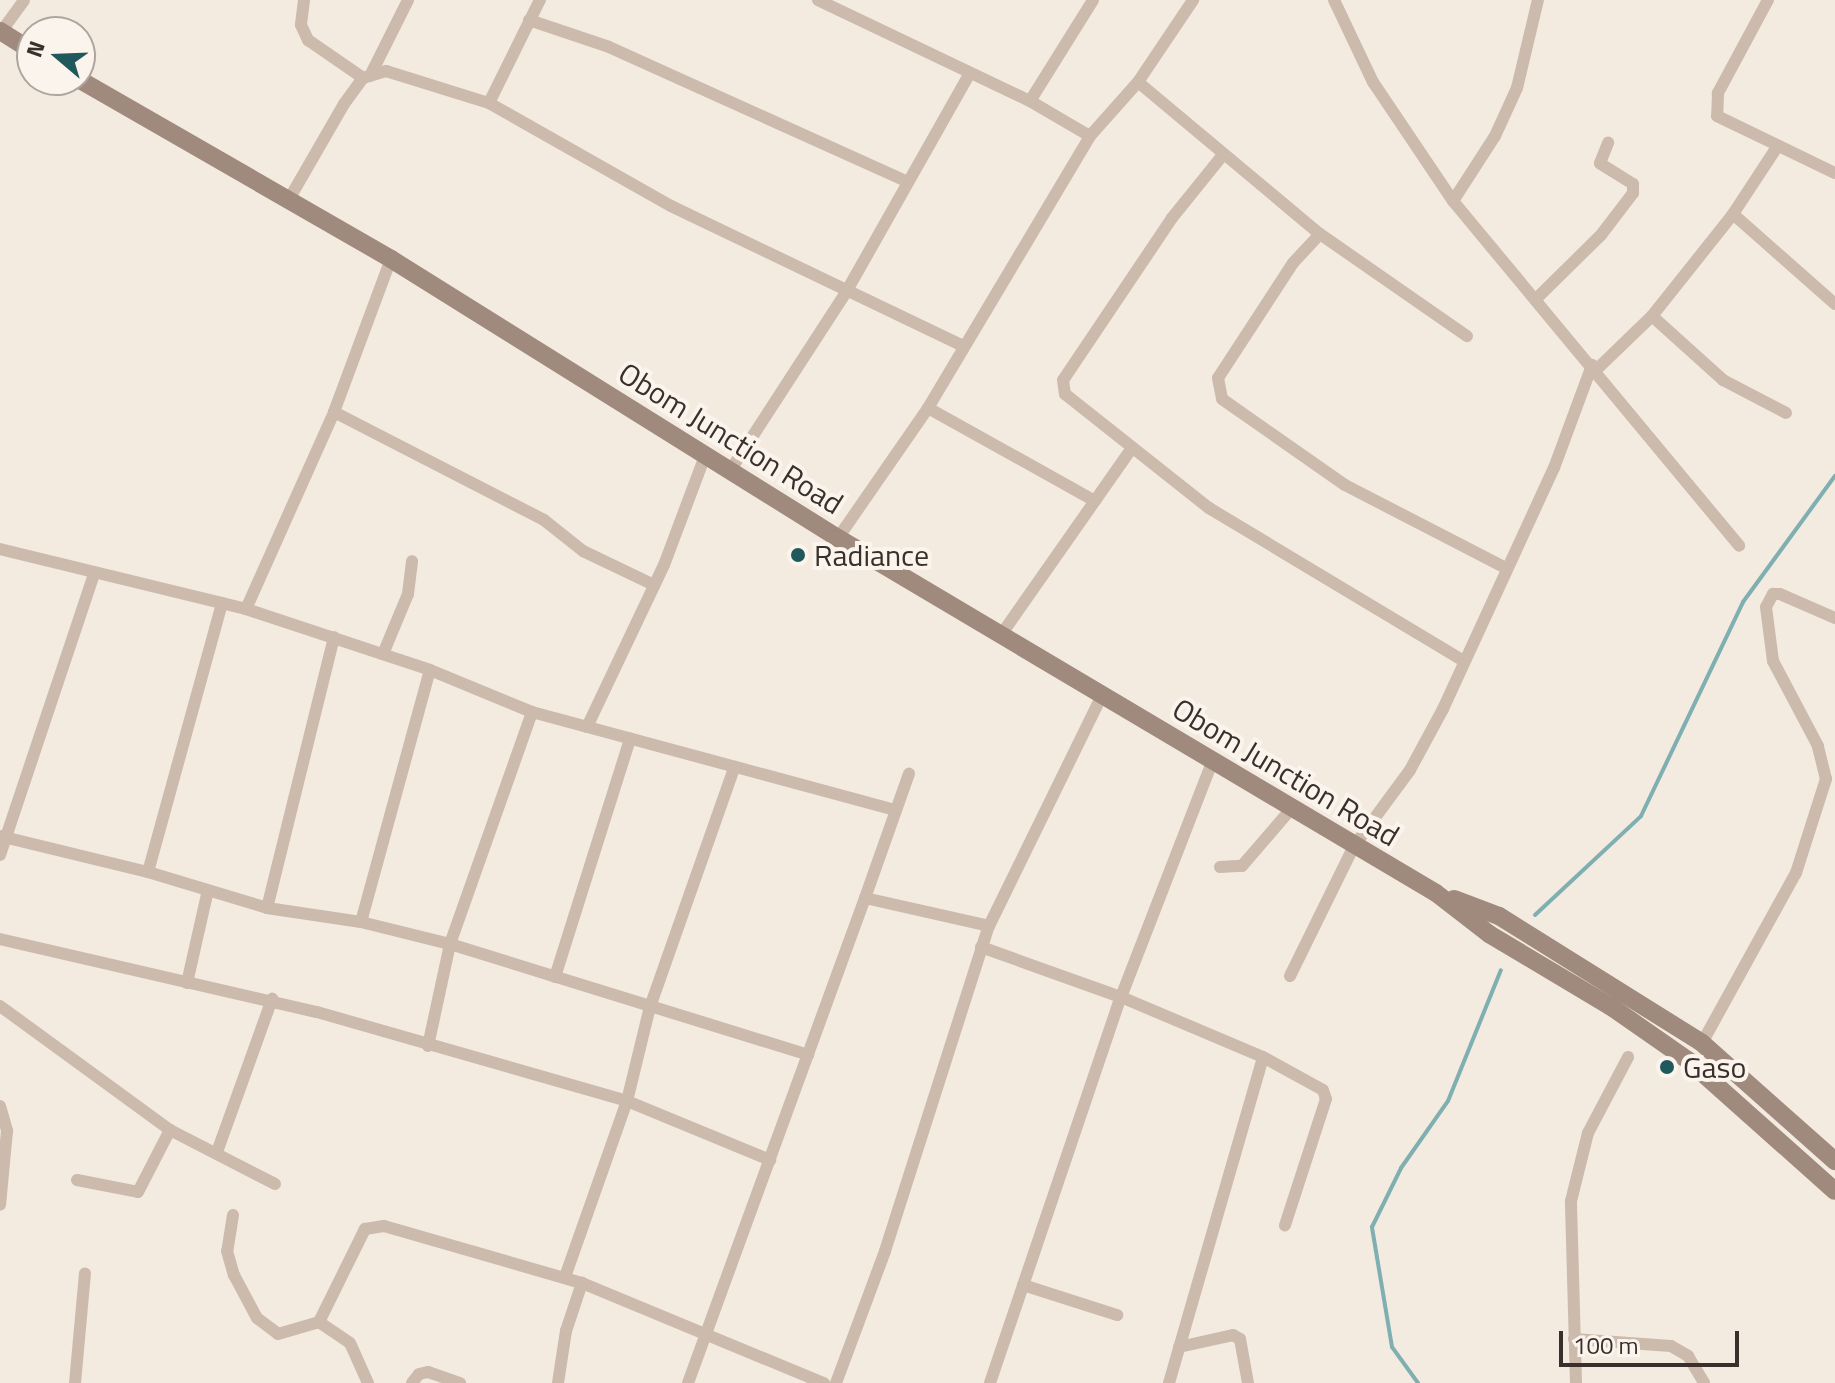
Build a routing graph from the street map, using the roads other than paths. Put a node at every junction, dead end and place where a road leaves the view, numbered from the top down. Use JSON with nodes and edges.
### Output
{"nodes":[{"id":1,"x":24,"y":0,"type":"edge"},
{"id":2,"x":304,"y":0,"type":"edge"},
{"id":3,"x":408,"y":0,"type":"edge"},
{"id":4,"x":540,"y":0,"type":"edge"},
{"id":5,"x":818,"y":0,"type":"edge"},
{"id":6,"x":1093,"y":0,"type":"edge"},
{"id":7,"x":1193,"y":0,"type":"edge"},
{"id":8,"x":1334,"y":0,"type":"edge"},
{"id":9,"x":1538,"y":0,"type":"edge"},
{"id":10,"x":1768,"y":0,"type":"edge"},
{"id":11,"x":529,"y":20,"type":"junction"},
{"id":12,"x":1,"y":32,"type":"edge"},
{"id":13,"x":969,"y":75,"type":"junction"},
{"id":14,"x":366,"y":77,"type":"junction"},
{"id":15,"x":1138,"y":82,"type":"junction"},
{"id":16,"x":96,"y":89,"type":"edge"},
{"id":17,"x":1030,"y":101,"type":"junction"},
{"id":18,"x":489,"y":103,"type":"junction"},
{"id":19,"x":1090,"y":136,"type":"junction"},
{"id":20,"x":1608,"y":143,"type":"dead end"},
{"id":21,"x":1777,"y":147,"type":"junction"},
{"id":22,"x":1222,"y":156,"type":"junction"},
{"id":23,"x":1835,"y":173,"type":"edge"},
{"id":24,"x":906,"y":181,"type":"junction"},
{"id":25,"x":288,"y":201,"type":"junction"},
{"id":26,"x":1453,"y":201,"type":"junction"},
{"id":27,"x":1733,"y":214,"type":"junction"},
{"id":28,"x":1320,"y":234,"type":"junction"},
{"id":29,"x":391,"y":259,"type":"junction"},
{"id":30,"x":845,"y":294,"type":"junction"},
{"id":31,"x":1536,"y":299,"type":"junction"},
{"id":32,"x":1835,"y":304,"type":"edge"},
{"id":33,"x":1652,"y":316,"type":"junction"},
{"id":34,"x":1467,"y":336,"type":"dead end"},
{"id":35,"x":963,"y":346,"type":"junction"},
{"id":36,"x":1594,"y":368,"type":"junction"},
{"id":37,"x":928,"y":408,"type":"junction"},
{"id":38,"x":334,"y":412,"type":"junction"},
{"id":39,"x":1786,"y":413,"type":"dead end"},
{"id":40,"x":1131,"y":449,"type":"junction"},
{"id":41,"x":705,"y":456,"type":"junction"},
{"id":42,"x":730,"y":471,"type":"junction"},
{"id":43,"x":1095,"y":501,"type":"junction"},
{"id":44,"x":838,"y":538,"type":"junction"},
{"id":45,"x":1739,"y":546,"type":"dead end"},
{"id":46,"x":0,"y":549,"type":"edge"},
{"id":47,"x":412,"y":561,"type":"dead end"},
{"id":48,"x":1504,"y":567,"type":"junction"},
{"id":49,"x":94,"y":574,"type":"junction"},
{"id":50,"x":654,"y":585,"type":"junction"},
{"id":51,"x":222,"y":603,"type":"junction"},
{"id":52,"x":246,"y":609,"type":"junction"},
{"id":53,"x":1835,"y":618,"type":"edge"},
{"id":54,"x":1001,"y":635,"type":"junction"},
{"id":55,"x":334,"y":637,"type":"junction"},
{"id":56,"x":383,"y":654,"type":"junction"},
{"id":57,"x":1464,"y":661,"type":"junction"},
{"id":58,"x":430,"y":670,"type":"junction"},
{"id":59,"x":1102,"y":695,"type":"junction"},
{"id":60,"x":532,"y":712,"type":"junction"},
{"id":61,"x":587,"y":727,"type":"junction"},
{"id":62,"x":630,"y":739,"type":"junction"},
{"id":63,"x":1212,"y":762,"type":"junction"},
{"id":64,"x":734,"y":768,"type":"junction"},
{"id":65,"x":909,"y":774,"type":"dead end"},
{"id":66,"x":1291,"y":809,"type":"junction"},
{"id":67,"x":895,"y":810,"type":"junction"},
{"id":68,"x":3,"y":836,"type":"edge"},
{"id":69,"x":1354,"y":846,"type":"junction"},
{"id":70,"x":0,"y":855,"type":"edge"},
{"id":71,"x":1220,"y":867,"type":"dead end"},
{"id":72,"x":148,"y":872,"type":"junction"},
{"id":73,"x":208,"y":890,"type":"junction"},
{"id":74,"x":1436,"y":893,"type":"junction"},
{"id":75,"x":865,"y":898,"type":"junction"},
{"id":76,"x":267,"y":908,"type":"junction"},
{"id":77,"x":361,"y":922,"type":"junction"},
{"id":78,"x":989,"y":926,"type":"junction"},
{"id":79,"x":0,"y":939,"type":"edge"},
{"id":80,"x":450,"y":944,"type":"junction"},
{"id":81,"x":981,"y":947,"type":"junction"},
{"id":82,"x":1290,"y":976,"type":"dead end"},
{"id":83,"x":555,"y":977,"type":"junction"},
{"id":84,"x":187,"y":983,"type":"junction"},
{"id":85,"x":1121,"y":997,"type":"junction"},
{"id":86,"x":272,"y":999,"type":"junction"},
{"id":87,"x":0,"y":1006,"type":"edge"},
{"id":88,"x":650,"y":1007,"type":"junction"},
{"id":89,"x":1702,"y":1043,"type":"junction"},
{"id":90,"x":428,"y":1046,"type":"junction"},
{"id":91,"x":808,"y":1055,"type":"junction"},
{"id":92,"x":1263,"y":1057,"type":"junction"},
{"id":93,"x":1628,"y":1057,"type":"dead end"},
{"id":94,"x":627,"y":1101,"type":"junction"},
{"id":95,"x":0,"y":1106,"type":"edge"},
{"id":96,"x":170,"y":1130,"type":"junction"},
{"id":97,"x":217,"y":1152,"type":"junction"},
{"id":98,"x":770,"y":1160,"type":"junction"},
{"id":99,"x":1835,"y":1161,"type":"edge"},
{"id":100,"x":77,"y":1180,"type":"dead end"},
{"id":101,"x":275,"y":1184,"type":"dead end"},
{"id":102,"x":1835,"y":1191,"type":"edge"},
{"id":103,"x":0,"y":1205,"type":"edge"},
{"id":104,"x":233,"y":1215,"type":"dead end"},
{"id":105,"x":1285,"y":1225,"type":"dead end"},
{"id":106,"x":85,"y":1273,"type":"dead end"},
{"id":107,"x":565,"y":1277,"type":"junction"},
{"id":108,"x":582,"y":1283,"type":"junction"},
{"id":109,"x":1023,"y":1285,"type":"junction"},
{"id":110,"x":1117,"y":1315,"type":"dead end"},
{"id":111,"x":319,"y":1322,"type":"junction"},
{"id":112,"x":710,"y":1332,"type":"junction"},
{"id":113,"x":1574,"y":1339,"type":"junction"},
{"id":114,"x":1179,"y":1347,"type":"junction"},
{"id":115,"x":75,"y":1383,"type":"edge"},
{"id":116,"x":368,"y":1383,"type":"edge"},
{"id":117,"x":412,"y":1383,"type":"edge"},
{"id":118,"x":460,"y":1383,"type":"edge"},
{"id":119,"x":558,"y":1383,"type":"edge"},
{"id":120,"x":688,"y":1383,"type":"edge"},
{"id":121,"x":824,"y":1383,"type":"edge"},
{"id":122,"x":836,"y":1383,"type":"edge"},
{"id":123,"x":990,"y":1383,"type":"edge"},
{"id":124,"x":1169,"y":1383,"type":"edge"},
{"id":125,"x":1248,"y":1383,"type":"edge"},
{"id":126,"x":1576,"y":1383,"type":"edge"},
{"id":127,"x":1704,"y":1383,"type":"edge"}],
"edges":[{"from":1,"to":12,"type":"street"},
{"from":2,"to":14,"type":"street"},
{"from":3,"to":14,"type":"street"},
{"from":4,"to":11,"type":"street"},
{"from":5,"to":13,"type":"street"},
{"from":6,"to":17,"type":"street"},
{"from":7,"to":15,"type":"street"},
{"from":8,"to":26,"type":"street"},
{"from":9,"to":26,"type":"street"},
{"from":10,"to":21,"type":"street"},
{"from":11,"to":18,"type":"street"},
{"from":11,"to":24,"type":"street"},
{"from":13,"to":17,"type":"street"},
{"from":13,"to":24,"type":"street"},
{"from":14,"to":18,"type":"street"},
{"from":14,"to":25,"type":"street"},
{"from":15,"to":19,"type":"street"},
{"from":15,"to":22,"type":"street"},
{"from":16,"to":25,"type":"main road","name":"Obom Junction Road"},
{"from":17,"to":19,"type":"street"},
{"from":18,"to":30,"type":"street"},
{"from":19,"to":35,"type":"street"},
{"from":20,"to":31,"type":"street"},
{"from":21,"to":23,"type":"street"},
{"from":21,"to":27,"type":"street"},
{"from":22,"to":28,"type":"street"},
{"from":22,"to":40,"type":"street"},
{"from":24,"to":30,"type":"street"},
{"from":25,"to":29,"type":"main road","name":"Obom Junction Road"},
{"from":26,"to":31,"type":"street"},
{"from":27,"to":32,"type":"street"},
{"from":27,"to":33,"type":"street"},
{"from":28,"to":34,"type":"street"},
{"from":28,"to":48,"type":"street"},
{"from":29,"to":38,"type":"street"},
{"from":29,"to":41,"type":"main road","name":"Obom Junction Road"},
{"from":30,"to":35,"type":"street"},
{"from":30,"to":42,"type":"street"},
{"from":31,"to":36,"type":"street"},
{"from":33,"to":36,"type":"street"},
{"from":33,"to":39,"type":"street"},
{"from":35,"to":37,"type":"street"},
{"from":36,"to":45,"type":"street"},
{"from":36,"to":48,"type":"street"},
{"from":37,"to":43,"type":"street"},
{"from":37,"to":44,"type":"street"},
{"from":38,"to":50,"type":"street"},
{"from":38,"to":52,"type":"street"},
{"from":40,"to":43,"type":"street"},
{"from":40,"to":57,"type":"street"},
{"from":41,"to":42,"type":"main road","name":"Obom Junction Road"},
{"from":41,"to":50,"type":"street"},
{"from":42,"to":44,"type":"main road","name":"Obom Junction Road"},
{"from":43,"to":54,"type":"street"},
{"from":44,"to":54,"type":"main road","name":"Obom Junction Road"},
{"from":46,"to":49,"type":"street"},
{"from":47,"to":56,"type":"street"},
{"from":48,"to":57,"type":"street"},
{"from":49,"to":51,"type":"street"},
{"from":49,"to":68,"type":"street"},
{"from":50,"to":61,"type":"street"},
{"from":51,"to":52,"type":"street"},
{"from":51,"to":72,"type":"street"},
{"from":52,"to":55,"type":"street"},
{"from":53,"to":89,"type":"street"},
{"from":54,"to":59,"type":"main road","name":"Obom Junction Road"},
{"from":55,"to":56,"type":"street"},
{"from":55,"to":76,"type":"street"},
{"from":56,"to":58,"type":"street"},
{"from":57,"to":69,"type":"street"},
{"from":58,"to":60,"type":"street"},
{"from":58,"to":77,"type":"street"},
{"from":59,"to":63,"type":"main road","name":"Obom Junction Road"},
{"from":59,"to":78,"type":"street"},
{"from":60,"to":61,"type":"street"},
{"from":60,"to":80,"type":"street"},
{"from":61,"to":62,"type":"street"},
{"from":62,"to":64,"type":"street"},
{"from":62,"to":83,"type":"street"},
{"from":63,"to":66,"type":"main road","name":"Obom Junction Road"},
{"from":63,"to":85,"type":"street"},
{"from":64,"to":67,"type":"street"},
{"from":64,"to":88,"type":"street"},
{"from":65,"to":67,"type":"street"},
{"from":66,"to":69,"type":"main road","name":"Obom Junction Road"},
{"from":66,"to":71,"type":"street"},
{"from":67,"to":75,"type":"street"},
{"from":68,"to":70,"type":"street"},
{"from":68,"to":72,"type":"street"},
{"from":69,"to":74,"type":"main road","name":"Obom Junction Road"},
{"from":69,"to":82,"type":"street"},
{"from":72,"to":73,"type":"street"},
{"from":73,"to":76,"type":"street"},
{"from":73,"to":84,"type":"street"},
{"from":74,"to":89,"type":"main road","name":"Obom Junction Road"},
{"from":74,"to":102,"type":"main road","name":"Obom Junction Road"},
{"from":75,"to":78,"type":"street"},
{"from":75,"to":91,"type":"street"},
{"from":76,"to":77,"type":"street"},
{"from":77,"to":80,"type":"street"},
{"from":78,"to":81,"type":"street"},
{"from":79,"to":84,"type":"street"},
{"from":80,"to":83,"type":"street"},
{"from":80,"to":90,"type":"street"},
{"from":81,"to":85,"type":"street"},
{"from":81,"to":122,"type":"street"},
{"from":83,"to":88,"type":"street"},
{"from":84,"to":86,"type":"street"},
{"from":85,"to":92,"type":"street"},
{"from":85,"to":109,"type":"street"},
{"from":86,"to":90,"type":"street"},
{"from":86,"to":97,"type":"street"},
{"from":87,"to":96,"type":"street"},
{"from":88,"to":91,"type":"street"},
{"from":88,"to":94,"type":"street"},
{"from":89,"to":99,"type":"main road","name":"Obom Junction Road"},
{"from":90,"to":94,"type":"street"},
{"from":91,"to":98,"type":"street"},
{"from":92,"to":105,"type":"street"},
{"from":92,"to":114,"type":"street"},
{"from":93,"to":113,"type":"street"},
{"from":94,"to":98,"type":"street"},
{"from":94,"to":107,"type":"street"},
{"from":95,"to":103,"type":"street"},
{"from":96,"to":97,"type":"street"},
{"from":96,"to":100,"type":"street"},
{"from":97,"to":101,"type":"street"},
{"from":98,"to":112,"type":"street"},
{"from":104,"to":111,"type":"street"},
{"from":106,"to":115,"type":"street"},
{"from":107,"to":108,"type":"street"},
{"from":107,"to":111,"type":"street"},
{"from":108,"to":112,"type":"street"},
{"from":108,"to":119,"type":"street"},
{"from":109,"to":110,"type":"street"},
{"from":109,"to":123,"type":"street"},
{"from":111,"to":116,"type":"street"},
{"from":112,"to":120,"type":"street"},
{"from":112,"to":121,"type":"street"},
{"from":113,"to":126,"type":"street"},
{"from":113,"to":127,"type":"street"},
{"from":114,"to":124,"type":"street"},
{"from":114,"to":125,"type":"street"},
{"from":117,"to":118,"type":"street"}]}
